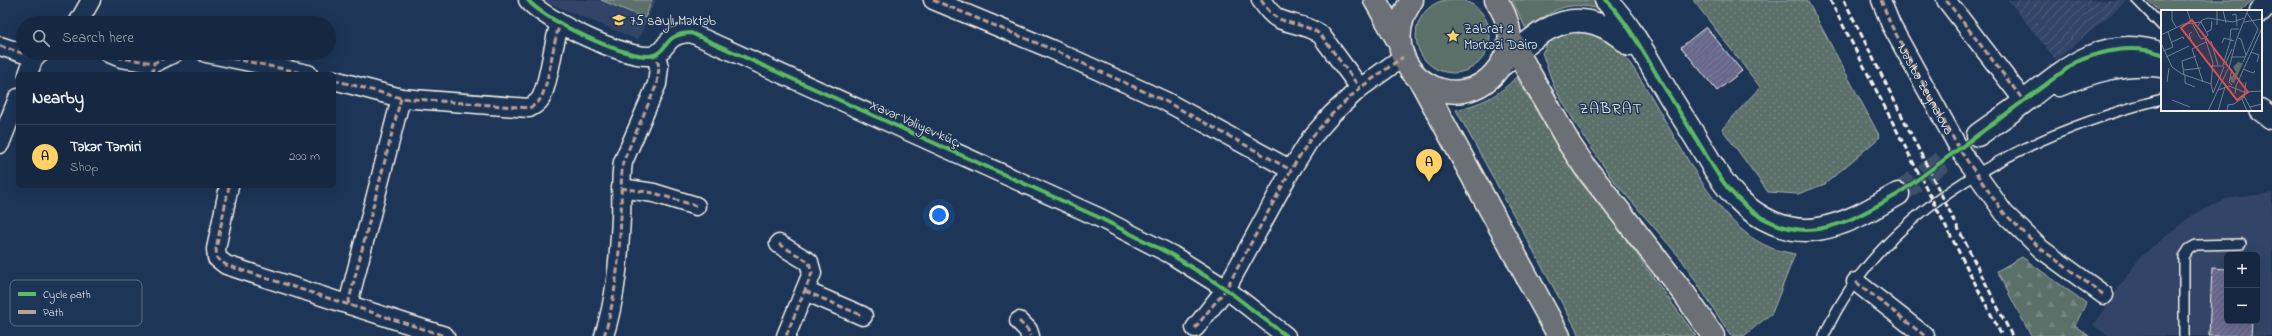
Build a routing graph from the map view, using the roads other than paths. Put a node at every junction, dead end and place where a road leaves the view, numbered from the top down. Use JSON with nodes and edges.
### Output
{"nodes":[{"id":1,"x":91,"y":0,"type":"edge"},
{"id":2,"x":528,"y":0,"type":"edge"},
{"id":3,"x":933,"y":0,"type":"edge"},
{"id":4,"x":1261,"y":0,"type":"edge"},
{"id":5,"x":1375,"y":0,"type":"edge"},
{"id":6,"x":1412,"y":0,"type":"edge"},
{"id":7,"x":1606,"y":0,"type":"edge"},
{"id":8,"x":1881,"y":0,"type":"edge"},
{"id":9,"x":1946,"y":0,"type":"edge"},
{"id":10,"x":2137,"y":0,"type":"edge"},
{"id":11,"x":2271,"y":0,"type":"edge"},
{"id":12,"x":1499,"y":3,"type":"edge"},
{"id":13,"x":2262,"y":10,"type":"edge"},
{"id":14,"x":82,"y":16,"type":"edge"},
{"id":15,"x":560,"y":24,"type":"junction"},
{"id":16,"x":2161,"y":25,"type":"edge"},
{"id":17,"x":1513,"y":45,"type":"junction"},
{"id":18,"x":0,"y":46,"type":"edge"},
{"id":19,"x":1401,"y":49,"type":"junction"},
{"id":20,"x":16,"y":50,"type":"edge"},
{"id":21,"x":2161,"y":54,"type":"edge"},
{"id":22,"x":656,"y":55,"type":"junction"},
{"id":23,"x":35,"y":60,"type":"edge"},
{"id":24,"x":127,"y":60,"type":"edge"},
{"id":25,"x":164,"y":60,"type":"edge"},
{"id":26,"x":240,"y":60,"type":"edge"},
{"id":27,"x":2161,"y":66,"type":"edge"},
{"id":28,"x":1500,"y":67,"type":"joint"},
{"id":29,"x":153,"y":68,"type":"edge"},
{"id":30,"x":29,"y":72,"type":"edge"},
{"id":31,"x":298,"y":72,"type":"edge"},
{"id":32,"x":1657,"y":76,"type":"junction"},
{"id":33,"x":1420,"y":80,"type":"junction"},
{"id":34,"x":336,"y":81,"type":"edge"},
{"id":35,"x":1360,"y":88,"type":"junction"},
{"id":36,"x":401,"y":98,"type":"junction"},
{"id":37,"x":2161,"y":98,"type":"edge"},
{"id":38,"x":2024,"y":102,"type":"junction"},
{"id":39,"x":16,"y":103,"type":"edge"},
{"id":40,"x":2262,"y":111,"type":"edge"},
{"id":41,"x":2272,"y":118,"type":"edge"},
{"id":42,"x":1978,"y":135,"type":"tunnel mouth"},
{"id":43,"x":0,"y":144,"type":"edge"},
{"id":44,"x":1291,"y":170,"type":"junction"},
{"id":45,"x":1977,"y":174,"type":"junction"},
{"id":46,"x":229,"y":188,"type":"edge"},
{"id":47,"x":621,"y":188,"type":"junction"},
{"id":48,"x":1898,"y":194,"type":"tunnel mouth"},
{"id":49,"x":696,"y":206,"type":"dead end"},
{"id":50,"x":779,"y":244,"type":"dead end"},
{"id":51,"x":2241,"y":244,"type":"dead end"},
{"id":52,"x":1856,"y":282,"type":"junction"},
{"id":53,"x":1226,"y":288,"type":"junction"},
{"id":54,"x":805,"y":291,"type":"junction"},
{"id":55,"x":2104,"y":295,"type":"dead end"},
{"id":56,"x":348,"y":304,"type":"junction"},
{"id":57,"x":863,"y":316,"type":"dead end"},
{"id":58,"x":1020,"y":321,"type":"dead end"},
{"id":59,"x":1195,"y":328,"type":"dead end"},
{"id":60,"x":445,"y":336,"type":"edge"},
{"id":61,"x":604,"y":336,"type":"edge"},
{"id":62,"x":786,"y":336,"type":"edge"},
{"id":63,"x":1030,"y":336,"type":"edge"},
{"id":64,"x":1286,"y":336,"type":"edge"},
{"id":65,"x":1560,"y":336,"type":"edge"},
{"id":66,"x":1713,"y":336,"type":"edge"},
{"id":67,"x":1824,"y":336,"type":"edge"},
{"id":68,"x":1925,"y":336,"type":"edge"},
{"id":69,"x":2184,"y":336,"type":"edge"}],
"edges":[{"from":1,"to":14,"type":"street"},
{"from":2,"to":15,"type":"street"},
{"from":3,"to":44,"type":"street"},
{"from":4,"to":35,"type":"street"},
{"from":5,"to":19,"type":"main road"},
{"from":6,"to":19,"type":"main road"},
{"from":7,"to":32,"type":"street"},
{"from":8,"to":45,"type":"street","name":"Nəsibə Zeynalova"},
{"from":9,"to":38,"type":"street"},
{"from":10,"to":16,"type":"lane"},
{"from":11,"to":13,"type":"street"},
{"from":12,"to":17,"type":"main road"},
{"from":15,"to":22,"type":"street"},
{"from":15,"to":36,"type":"street"},
{"from":17,"to":28,"type":"street"},
{"from":17,"to":32,"type":"street"},
{"from":17,"to":66,"type":"main road"},
{"from":18,"to":20,"type":"street"},
{"from":19,"to":33,"type":"main road"},
{"from":19,"to":35,"type":"street"},
{"from":21,"to":38,"type":"street"},
{"from":22,"to":47,"type":"street"},
{"from":22,"to":53,"type":"street","name":"Xavər Vəliyev küç."},
{"from":23,"to":30,"type":"street"},
{"from":24,"to":29,"type":"street"},
{"from":25,"to":29,"type":"street"},
{"from":26,"to":31,"type":"street"},
{"from":27,"to":38,"type":"street"},
{"from":28,"to":33,"type":"main road"},
{"from":32,"to":48,"type":"street"},
{"from":33,"to":65,"type":"main road"},
{"from":34,"to":36,"type":"street"},
{"from":35,"to":44,"type":"street"},
{"from":36,"to":56,"type":"street"},
{"from":37,"to":45,"type":"lane"},
{"from":38,"to":42,"type":"street"},
{"from":39,"to":43,"type":"street"},
{"from":40,"to":41,"type":"street"},
{"from":44,"to":53,"type":"street"},
{"from":45,"to":52,"type":"lane"},
{"from":45,"to":55,"type":"street","name":"Nəsibə Zeynalova"},
{"from":46,"to":56,"type":"street"},
{"from":47,"to":49,"type":"street"},
{"from":47,"to":61,"type":"street"},
{"from":50,"to":54,"type":"street"},
{"from":51,"to":69,"type":"lane"},
{"from":52,"to":67,"type":"lane"},
{"from":52,"to":68,"type":"street"},
{"from":53,"to":59,"type":"street"},
{"from":53,"to":64,"type":"street","name":"Xavər Vəliyev küç."},
{"from":54,"to":57,"type":"street"},
{"from":54,"to":62,"type":"street"},
{"from":56,"to":60,"type":"street"},
{"from":58,"to":63,"type":"street"}]}
